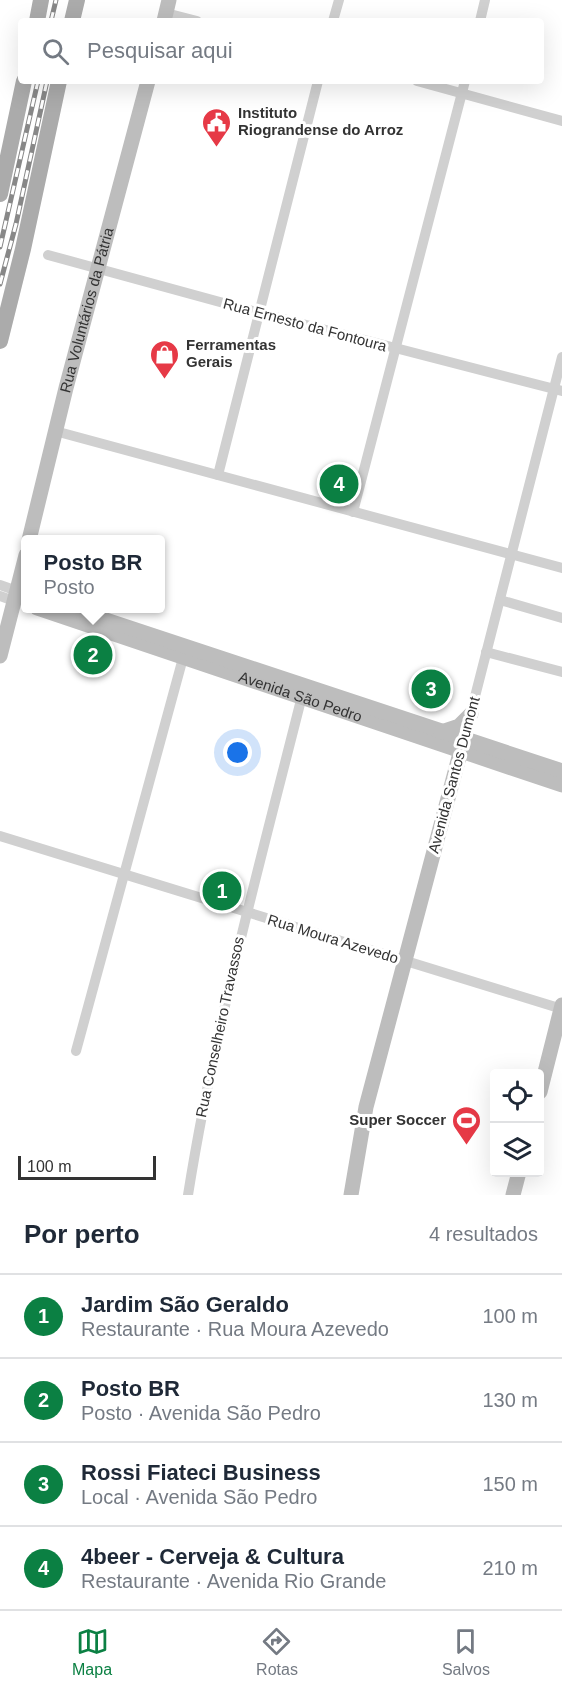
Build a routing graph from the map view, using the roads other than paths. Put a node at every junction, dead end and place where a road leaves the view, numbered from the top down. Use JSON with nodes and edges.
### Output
{"nodes":[{"id":1,"x":41,"y":0,"type":"edge"},
{"id":2,"x":77,"y":0,"type":"edge"},
{"id":3,"x":339,"y":0,"type":"edge"},
{"id":4,"x":485,"y":0,"type":"edge"},
{"id":5,"x":166,"y":11,"type":"edge"},
{"id":6,"x":38,"y":18,"type":"edge"},
{"id":7,"x":73,"y":18,"type":"edge"},
{"id":8,"x":188,"y":18,"type":"edge"},
{"id":9,"x":334,"y":18,"type":"edge"},
{"id":10,"x":481,"y":18,"type":"edge"},
{"id":11,"x":23,"y":84,"type":"edge"},
{"id":12,"x":58,"y":84,"type":"edge"},
{"id":13,"x":147,"y":84,"type":"edge"},
{"id":14,"x":317,"y":84,"type":"edge"},
{"id":15,"x":427,"y":84,"type":"edge"},
{"id":16,"x":464,"y":84,"type":"edge"},
{"id":17,"x":462,"y":94,"type":"junction"},
{"id":18,"x":562,"y":121,"type":"edge"},
{"id":19,"x":0,"y":194,"type":"edge"},
{"id":20,"x":48,"y":255,"type":"dead end"},
{"id":21,"x":98,"y":268,"type":"junction"},
{"id":22,"x":260,"y":313,"type":"junction"},
{"id":23,"x":0,"y":341,"type":"edge"},
{"id":24,"x":396,"y":349,"type":"junction"},
{"id":25,"x":562,"y":357,"type":"edge"},
{"id":26,"x":558,"y":390,"type":"edge"},
{"id":27,"x":55,"y":431,"type":"junction"},
{"id":28,"x":218,"y":475,"type":"junction"},
{"id":29,"x":353,"y":512,"type":"junction"},
{"id":30,"x":30,"y":535,"type":"edge"},
{"id":31,"x":491,"y":549,"type":"junction"},
{"id":32,"x":511,"y":554,"type":"junction"},
{"id":33,"x":562,"y":568,"type":"edge"},
{"id":34,"x":506,"y":574,"type":"junction"},
{"id":35,"x":21,"y":576,"type":"edge"},
{"id":36,"x":0,"y":585,"type":"edge"},
{"id":37,"x":16,"y":597,"type":"edge"},
{"id":38,"x":500,"y":600,"type":"junction"},
{"id":39,"x":49,"y":613,"type":"edge"},
{"id":40,"x":81,"y":613,"type":"edge"},
{"id":41,"x":562,"y":618,"type":"edge"},
{"id":42,"x":486,"y":652,"type":"junction"},
{"id":43,"x":0,"y":656,"type":"edge"},
{"id":44,"x":183,"y":658,"type":"junction"},
{"id":45,"x":562,"y":672,"type":"edge"},
{"id":46,"x":303,"y":692,"type":"junction"},
{"id":47,"x":471,"y":714,"type":"junction"},
{"id":48,"x":441,"y":732,"type":"junction"},
{"id":49,"x":462,"y":745,"type":"junction"},
{"id":50,"x":562,"y":771,"type":"edge"},
{"id":51,"x":562,"y":785,"type":"edge"},
{"id":52,"x":0,"y":836,"type":"edge"},
{"id":53,"x":124,"y":875,"type":"junction"},
{"id":54,"x":245,"y":912,"type":"junction"},
{"id":55,"x":403,"y":961,"type":"junction"},
{"id":56,"x":562,"y":1008,"type":"edge"},
{"id":57,"x":76,"y":1052,"type":"dead end"},
{"id":58,"x":544,"y":1077,"type":"edge"},
{"id":59,"x":518,"y":1177,"type":"edge"},
{"id":60,"x":188,"y":1195,"type":"edge"},
{"id":61,"x":351,"y":1195,"type":"edge"},
{"id":62,"x":513,"y":1195,"type":"edge"}],
"edges":[{"from":1,"to":6,"type":"main road"},
{"from":2,"to":7,"type":"main road"},
{"from":3,"to":9,"type":"street"},
{"from":4,"to":10,"type":"street"},
{"from":5,"to":8,"type":"street"},
{"from":11,"to":19,"type":"main road"},
{"from":12,"to":23,"type":"main road"},
{"from":13,"to":21,"type":"street","name":"Rua Voluntários da Pátria"},
{"from":14,"to":22,"type":"street"},
{"from":15,"to":17,"type":"street"},
{"from":16,"to":17,"type":"street"},
{"from":17,"to":18,"type":"street"},
{"from":17,"to":24,"type":"street"},
{"from":20,"to":21,"type":"street","name":"Rua Ernesto da Fontoura"},
{"from":21,"to":22,"type":"street","name":"Rua Ernesto da Fontoura"},
{"from":21,"to":27,"type":"street","name":"Rua Voluntários da Pátria"},
{"from":22,"to":24,"type":"street","name":"Rua Ernesto da Fontoura"},
{"from":22,"to":28,"type":"street"},
{"from":24,"to":26,"type":"street","name":"Rua Ernesto da Fontoura"},
{"from":24,"to":29,"type":"street"},
{"from":25,"to":26,"type":"street","name":"Avenida Santos Dumont"},
{"from":26,"to":32,"type":"street","name":"Avenida Santos Dumont"},
{"from":27,"to":28,"type":"street"},
{"from":27,"to":30,"type":"street","name":"Rua Voluntários da Pátria"},
{"from":28,"to":29,"type":"street"},
{"from":29,"to":31,"type":"street"},
{"from":31,"to":32,"type":"street"},
{"from":31,"to":34,"type":"street"},
{"from":32,"to":33,"type":"street"},
{"from":32,"to":34,"type":"street","name":"Avenida Santos Dumont"},
{"from":34,"to":38,"type":"street","name":"Avenida Santos Dumont"},
{"from":35,"to":37,"type":"street"},
{"from":36,"to":37,"type":"street"},
{"from":37,"to":43,"type":"street"},
{"from":38,"to":41,"type":"street"},
{"from":38,"to":42,"type":"street","name":"Avenida Santos Dumont"},
{"from":39,"to":44,"type":"street","name":"Avenida São Pedro"},
{"from":40,"to":46,"type":"street","name":"Avenida São Pedro"},
{"from":42,"to":45,"type":"street"},
{"from":42,"to":47,"type":"street","name":"Avenida Santos Dumont"},
{"from":44,"to":46,"type":"street","name":"Avenida São Pedro"},
{"from":44,"to":53,"type":"street"},
{"from":46,"to":48,"type":"street","name":"Avenida São Pedro"},
{"from":46,"to":49,"type":"street","name":"Avenida São Pedro"},
{"from":46,"to":54,"type":"street","name":"Rua Conselheiro Travassos"},
{"from":47,"to":48,"type":"street"},
{"from":47,"to":49,"type":"street","name":"Avenida Santos Dumont"},
{"from":48,"to":49,"type":"street","name":"Avenida São Pedro"},
{"from":49,"to":50,"type":"street","name":"Avenida São Pedro"},
{"from":49,"to":51,"type":"street","name":"Avenida São Pedro"},
{"from":49,"to":55,"type":"street","name":"Avenida Santos Dumont"},
{"from":52,"to":53,"type":"street","name":"Rua Moura Azevedo"},
{"from":53,"to":54,"type":"street","name":"Rua Moura Azevedo"},
{"from":53,"to":57,"type":"street"},
{"from":54,"to":55,"type":"street","name":"Rua Moura Azevedo"},
{"from":54,"to":60,"type":"street","name":"Rua Conselheiro Travassos"},
{"from":55,"to":56,"type":"street","name":"Rua Moura Azevedo"},
{"from":55,"to":61,"type":"street","name":"Avenida Santos Dumont"},
{"from":56,"to":58,"type":"street"},
{"from":59,"to":62,"type":"street"}]}
